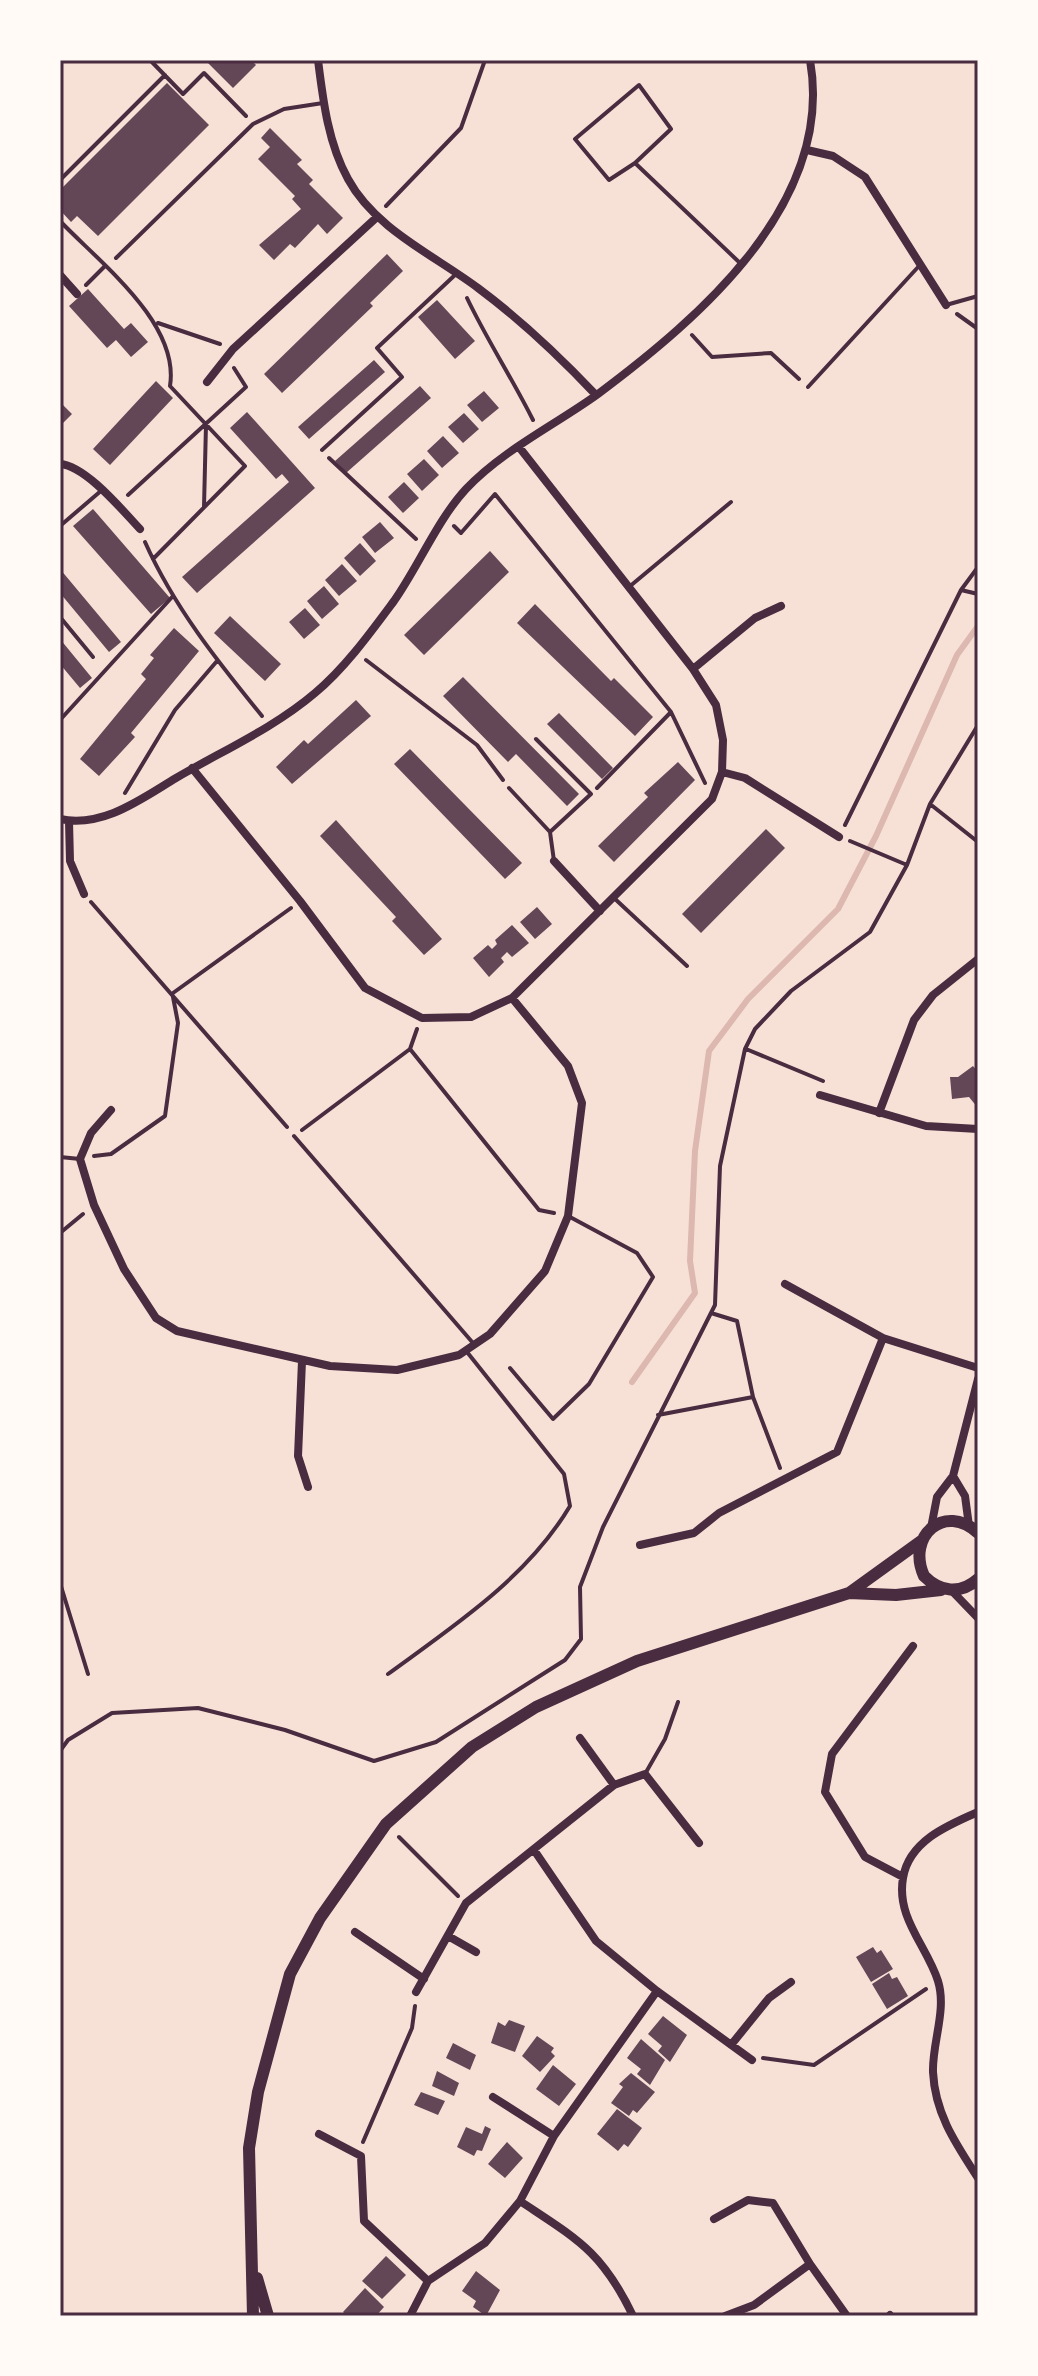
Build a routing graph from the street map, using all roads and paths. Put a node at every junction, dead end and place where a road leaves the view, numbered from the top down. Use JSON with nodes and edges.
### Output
{"nodes":[{"id":1,"x":150,"y":60,"type":"edge"},
{"id":2,"x":318,"y":60,"type":"edge"},
{"id":3,"x":485,"y":60,"type":"edge"},
{"id":4,"x":810,"y":60,"type":"edge"},
{"id":5,"x":165,"y":75,"type":"junction"},
{"id":6,"x":323,"y":103,"type":"junction"},
{"id":7,"x":253,"y":124,"type":"junction"},
{"id":8,"x":807,"y":150,"type":"junction"},
{"id":9,"x":635,"y":163,"type":"junction"},
{"id":10,"x":60,"y":180,"type":"edge"},
{"id":11,"x":377,"y":217,"type":"junction"},
{"id":12,"x":60,"y":221,"type":"edge"},
{"id":13,"x":116,"y":258,"type":"dead end"},
{"id":14,"x":740,"y":263,"type":"junction"},
{"id":15,"x":919,"y":266,"type":"junction"},
{"id":16,"x":104,"y":267,"type":"junction"},
{"id":17,"x":456,"y":273,"type":"junction"},
{"id":18,"x":60,"y":275,"type":"edge"},
{"id":19,"x":77,"y":294,"type":"joint"},
{"id":20,"x":978,"y":296,"type":"edge"},
{"id":21,"x":946,"y":305,"type":"junction"},
{"id":22,"x":158,"y":323,"type":"junction"},
{"id":23,"x":682,"y":325,"type":"junction"},
{"id":24,"x":978,"y":329,"type":"edge"},
{"id":25,"x":230,"y":352,"type":"junction"},
{"id":26,"x":207,"y":382,"type":"dead end"},
{"id":27,"x":808,"y":387,"type":"joint"},
{"id":28,"x":596,"y":395,"type":"junction"},
{"id":29,"x":206,"y":424,"type":"junction"},
{"id":30,"x":543,"y":430,"type":"junction"},
{"id":31,"x":519,"y":447,"type":"junction"},
{"id":32,"x":322,"y":450,"type":"joint"},
{"id":33,"x":60,"y":464,"type":"edge"},
{"id":34,"x":102,"y":490,"type":"junction"},
{"id":35,"x":731,"y":502,"type":"dead end"},
{"id":36,"x":117,"y":505,"type":"junction"},
{"id":37,"x":204,"y":509,"type":"junction"},
{"id":38,"x":446,"y":520,"type":"junction"},
{"id":39,"x":60,"y":526,"type":"edge"},
{"id":40,"x":140,"y":529,"type":"joint"},
{"id":41,"x":427,"y":549,"type":"junction"},
{"id":42,"x":153,"y":559,"type":"junction"},
{"id":43,"x":978,"y":567,"type":"edge"},
{"id":44,"x":629,"y":587,"type":"junction"},
{"id":45,"x":961,"y":590,"type":"junction"},
{"id":46,"x":978,"y":594,"type":"edge"},
{"id":47,"x":173,"y":596,"type":"junction"},
{"id":48,"x":781,"y":606,"type":"dead end"},
{"id":49,"x":60,"y":617,"type":"edge"},
{"id":50,"x":354,"y":651,"type":"junction"},
{"id":51,"x":93,"y":657,"type":"dead end"},
{"id":52,"x":217,"y":661,"type":"junction"},
{"id":53,"x":693,"y":669,"type":"junction"},
{"id":54,"x":671,"y":712,"type":"junction"},
{"id":55,"x":60,"y":720,"type":"edge"},
{"id":56,"x":269,"y":725,"type":"junction"},
{"id":57,"x":978,"y":725,"type":"edge"},
{"id":58,"x":536,"y":739,"type":"dead end"},
{"id":59,"x":192,"y":768,"type":"junction"},
{"id":60,"x":722,"y":772,"type":"junction"},
{"id":61,"x":509,"y":788,"type":"joint"},
{"id":62,"x":591,"y":794,"type":"junction"},
{"id":63,"x":712,"y":799,"type":"junction"},
{"id":64,"x":930,"y":804,"type":"junction"},
{"id":65,"x":119,"y":812,"type":"junction"},
{"id":66,"x":64,"y":820,"type":"edge"},
{"id":67,"x":550,"y":832,"type":"junction"},
{"id":68,"x":839,"y":837,"type":"joint"},
{"id":69,"x":978,"y":842,"type":"edge"},
{"id":70,"x":863,"y":847,"type":"dead end"},
{"id":71,"x":554,"y":861,"type":"joint"},
{"id":72,"x":907,"y":865,"type":"junction"},
{"id":73,"x":84,"y":894,"type":"joint"},
{"id":74,"x":614,"y":898,"type":"junction"},
{"id":75,"x":300,"y":901,"type":"junction"},
{"id":76,"x":600,"y":911,"type":"junction"},
{"id":77,"x":978,"y":959,"type":"edge"},
{"id":78,"x":687,"y":966,"type":"dead end"},
{"id":79,"x":173,"y":993,"type":"junction"},
{"id":80,"x":512,"y":998,"type":"junction"},
{"id":81,"x":422,"y":1018,"type":"junction"},
{"id":82,"x":410,"y":1049,"type":"junction"},
{"id":83,"x":745,"y":1049,"type":"junction"},
{"id":84,"x":832,"y":1085,"type":"dead end"},
{"id":85,"x":820,"y":1095,"type":"dead end"},
{"id":86,"x":111,"y":1110,"type":"dead end"},
{"id":87,"x":879,"y":1113,"type":"junction"},
{"id":88,"x":978,"y":1129,"type":"edge"},
{"id":89,"x":294,"y":1136,"type":"junction"},
{"id":90,"x":60,"y":1157,"type":"edge"},
{"id":91,"x":80,"y":1159,"type":"junction"},
{"id":92,"x":94,"y":1205,"type":"junction"},
{"id":93,"x":539,"y":1210,"type":"dead end"},
{"id":94,"x":568,"y":1216,"type":"junction"},
{"id":95,"x":60,"y":1233,"type":"edge"},
{"id":96,"x":785,"y":1284,"type":"dead end"},
{"id":97,"x":711,"y":1313,"type":"junction"},
{"id":98,"x":883,"y":1338,"type":"junction"},
{"id":99,"x":475,"y":1345,"type":"junction"},
{"id":100,"x":466,"y":1350,"type":"junction"},
{"id":101,"x":302,"y":1361,"type":"junction"},
{"id":102,"x":510,"y":1368,"type":"dead end"},
{"id":103,"x":978,"y":1368,"type":"edge"},
{"id":104,"x":978,"y":1379,"type":"edge"},
{"id":105,"x":753,"y":1397,"type":"junction"},
{"id":106,"x":658,"y":1415,"type":"junction"},
{"id":107,"x":953,"y":1476,"type":"junction"},
{"id":108,"x":785,"y":1482,"type":"junction"},
{"id":109,"x":308,"y":1487,"type":"dead end"},
{"id":110,"x":931,"y":1528,"type":"junction"},
{"id":111,"x":974,"y":1528,"type":"edge"},
{"id":112,"x":921,"y":1541,"type":"junction"},
{"id":113,"x":640,"y":1545,"type":"dead end"},
{"id":114,"x":978,"y":1579,"type":"edge"},
{"id":115,"x":60,"y":1583,"type":"edge"},
{"id":116,"x":947,"y":1590,"type":"junction"},
{"id":117,"x":849,"y":1593,"type":"junction"},
{"id":118,"x":978,"y":1618,"type":"edge"},
{"id":119,"x":913,"y":1646,"type":"dead end"},
{"id":120,"x":88,"y":1674,"type":"dead end"},
{"id":121,"x":388,"y":1674,"type":"dead end"},
{"id":122,"x":678,"y":1702,"type":"dead end"},
{"id":123,"x":580,"y":1738,"type":"dead end"},
{"id":124,"x":60,"y":1751,"type":"edge"},
{"id":125,"x":645,"y":1774,"type":"junction"},
{"id":126,"x":614,"y":1785,"type":"junction"},
{"id":127,"x":978,"y":1812,"type":"edge"},
{"id":128,"x":399,"y":1837,"type":"dead end"},
{"id":129,"x":699,"y":1843,"type":"dead end"},
{"id":130,"x":534,"y":1850,"type":"junction"},
{"id":131,"x":903,"y":1877,"type":"junction"},
{"id":132,"x":466,"y":1903,"type":"junction"},
{"id":133,"x":355,"y":1932,"type":"dead end"},
{"id":134,"x":448,"y":1936,"type":"junction"},
{"id":135,"x":476,"y":1952,"type":"dead end"},
{"id":136,"x":424,"y":1979,"type":"junction"},
{"id":137,"x":938,"y":1981,"type":"junction"},
{"id":138,"x":791,"y":1982,"type":"dead end"},
{"id":139,"x":657,"y":1991,"type":"junction"},
{"id":140,"x":416,"y":1992,"type":"joint"},
{"id":141,"x":731,"y":2045,"type":"junction"},
{"id":142,"x":752,"y":2060,"type":"joint"},
{"id":143,"x":493,"y":2097,"type":"dead end"},
{"id":144,"x":319,"y":2134,"type":"dead end"},
{"id":145,"x":554,"y":2136,"type":"junction"},
{"id":146,"x":361,"y":2156,"type":"junction"},
{"id":147,"x":978,"y":2178,"type":"edge"},
{"id":148,"x":520,"y":2201,"type":"junction"},
{"id":149,"x":714,"y":2219,"type":"dead end"},
{"id":150,"x":252,"y":2264,"type":"junction"},
{"id":151,"x":810,"y":2264,"type":"junction"},
{"id":152,"x":428,"y":2281,"type":"junction"},
{"id":153,"x":253,"y":2316,"type":"edge"},
{"id":154,"x":268,"y":2316,"type":"edge"},
{"id":155,"x":410,"y":2316,"type":"edge"},
{"id":156,"x":633,"y":2316,"type":"edge"},
{"id":157,"x":725,"y":2316,"type":"edge"},
{"id":158,"x":847,"y":2316,"type":"edge"}],
"edges":[{"from":1,"to":5,"type":"path"},
{"from":2,"to":6,"type":"street"},
{"from":3,"to":11,"type":"path"},
{"from":4,"to":8,"type":"street"},
{"from":5,"to":7,"type":"path"},
{"from":5,"to":10,"type":"path"},
{"from":6,"to":7,"type":"lane"},
{"from":6,"to":11,"type":"street"},
{"from":7,"to":13,"type":"lane"},
{"from":8,"to":14,"type":"street"},
{"from":8,"to":15,"type":"street"},
{"from":9,"to":9,"type":"lane"},
{"from":9,"to":14,"type":"lane"},
{"from":11,"to":17,"type":"street"},
{"from":11,"to":25,"type":"street"},
{"from":12,"to":16,"type":"path"},
{"from":14,"to":23,"type":"street"},
{"from":15,"to":21,"type":"street"},
{"from":15,"to":27,"type":"lane"},
{"from":16,"to":19,"type":"path"},
{"from":16,"to":22,"type":"path"},
{"from":17,"to":28,"type":"street"},
{"from":17,"to":30,"type":"path"},
{"from":17,"to":32,"type":"lane"},
{"from":18,"to":19,"type":"street"},
{"from":20,"to":21,"type":"lane"},
{"from":21,"to":24,"type":"path"},
{"from":22,"to":25,"type":"path"},
{"from":22,"to":29,"type":"path"},
{"from":23,"to":27,"type":"path"},
{"from":23,"to":28,"type":"street"},
{"from":25,"to":26,"type":"street"},
{"from":25,"to":29,"type":"path"},
{"from":28,"to":30,"type":"street"},
{"from":29,"to":36,"type":"path"},
{"from":29,"to":37,"type":"path"},
{"from":29,"to":37,"type":"path"},
{"from":30,"to":31,"type":"street"},
{"from":31,"to":38,"type":"street"},
{"from":31,"to":44,"type":"street"},
{"from":32,"to":41,"type":"path"},
{"from":33,"to":34,"type":"street"},
{"from":34,"to":36,"type":"street"},
{"from":34,"to":39,"type":"lane"},
{"from":35,"to":44,"type":"lane"},
{"from":36,"to":40,"type":"street"},
{"from":37,"to":42,"type":"path"},
{"from":38,"to":41,"type":"street"},
{"from":38,"to":54,"type":"path"},
{"from":40,"to":42,"type":"path"},
{"from":41,"to":50,"type":"street"},
{"from":42,"to":47,"type":"path"},
{"from":43,"to":45,"type":"path"},
{"from":44,"to":53,"type":"street"},
{"from":45,"to":46,"type":"path"},
{"from":45,"to":68,"type":"path"},
{"from":47,"to":52,"type":"path"},
{"from":47,"to":55,"type":"path"},
{"from":48,"to":53,"type":"street"},
{"from":49,"to":51,"type":"lane"},
{"from":50,"to":56,"type":"street"},
{"from":50,"to":61,"type":"path"},
{"from":52,"to":56,"type":"path"},
{"from":52,"to":65,"type":"path"},
{"from":53,"to":60,"type":"street"},
{"from":54,"to":62,"type":"path"},
{"from":54,"to":63,"type":"path"},
{"from":56,"to":59,"type":"street"},
{"from":57,"to":64,"type":"path"},
{"from":58,"to":62,"type":"lane"},
{"from":59,"to":65,"type":"street"},
{"from":59,"to":75,"type":"street"},
{"from":60,"to":63,"type":"street"},
{"from":60,"to":68,"type":"street"},
{"from":61,"to":67,"type":"lane"},
{"from":62,"to":67,"type":"lane"},
{"from":63,"to":74,"type":"street"},
{"from":64,"to":69,"type":"path"},
{"from":64,"to":72,"type":"path"},
{"from":65,"to":66,"type":"street"},
{"from":66,"to":73,"type":"street"},
{"from":67,"to":71,"type":"lane"},
{"from":70,"to":72,"type":"path"},
{"from":71,"to":76,"type":"street"},
{"from":72,"to":83,"type":"path"},
{"from":73,"to":79,"type":"path"},
{"from":74,"to":76,"type":"street"},
{"from":74,"to":78,"type":"lane"},
{"from":75,"to":79,"type":"path"},
{"from":75,"to":81,"type":"street"},
{"from":76,"to":80,"type":"street"},
{"from":77,"to":87,"type":"street"},
{"from":79,"to":89,"type":"path"},
{"from":79,"to":91,"type":"path"},
{"from":80,"to":81,"type":"street"},
{"from":80,"to":94,"type":"street"},
{"from":81,"to":82,"type":"path"},
{"from":82,"to":89,"type":"path"},
{"from":82,"to":93,"type":"path"},
{"from":83,"to":84,"type":"path"},
{"from":83,"to":97,"type":"path"},
{"from":85,"to":87,"type":"street"},
{"from":86,"to":91,"type":"street"},
{"from":87,"to":88,"type":"street"},
{"from":89,"to":99,"type":"lane"},
{"from":90,"to":91,"type":"lane"},
{"from":91,"to":92,"type":"street"},
{"from":92,"to":95,"type":"path"},
{"from":92,"to":101,"type":"street"},
{"from":94,"to":99,"type":"street"},
{"from":94,"to":102,"type":"lane"},
{"from":96,"to":98,"type":"street"},
{"from":97,"to":105,"type":"path"},
{"from":97,"to":106,"type":"path"},
{"from":98,"to":103,"type":"street"},
{"from":98,"to":108,"type":"street"},
{"from":99,"to":100,"type":"street"},
{"from":100,"to":101,"type":"street"},
{"from":100,"to":121,"type":"lane"},
{"from":101,"to":109,"type":"street"},
{"from":104,"to":107,"type":"street"},
{"from":105,"to":106,"type":"path"},
{"from":105,"to":108,"type":"path"},
{"from":106,"to":124,"type":"path"},
{"from":107,"to":110,"type":"street"},
{"from":107,"to":111,"type":"street"},
{"from":108,"to":113,"type":"street"},
{"from":110,"to":111,"type":"main road"},
{"from":110,"to":112,"type":"main road"},
{"from":112,"to":116,"type":"main road"},
{"from":112,"to":117,"type":"main road"},
{"from":114,"to":116,"type":"main road"},
{"from":115,"to":120,"type":"path"},
{"from":116,"to":117,"type":"main road"},
{"from":116,"to":118,"type":"street"},
{"from":117,"to":150,"type":"main road"},
{"from":119,"to":131,"type":"street"},
{"from":122,"to":125,"type":"lane"},
{"from":123,"to":126,"type":"street"},
{"from":125,"to":126,"type":"street"},
{"from":125,"to":129,"type":"street"},
{"from":126,"to":130,"type":"street"},
{"from":127,"to":131,"type":"street"},
{"from":128,"to":132,"type":"path"},
{"from":130,"to":132,"type":"street"},
{"from":130,"to":139,"type":"street"},
{"from":131,"to":137,"type":"street"},
{"from":132,"to":134,"type":"street"},
{"from":133,"to":136,"type":"street"},
{"from":134,"to":135,"type":"street"},
{"from":134,"to":136,"type":"street"},
{"from":136,"to":140,"type":"street"},
{"from":137,"to":142,"type":"path"},
{"from":137,"to":147,"type":"street"},
{"from":138,"to":141,"type":"street"},
{"from":139,"to":141,"type":"street"},
{"from":139,"to":145,"type":"street"},
{"from":140,"to":146,"type":"path"},
{"from":141,"to":142,"type":"street"},
{"from":143,"to":145,"type":"street"},
{"from":144,"to":146,"type":"street"},
{"from":145,"to":148,"type":"street"},
{"from":146,"to":152,"type":"street"},
{"from":148,"to":152,"type":"street"},
{"from":148,"to":156,"type":"street"},
{"from":149,"to":151,"type":"street"},
{"from":150,"to":153,"type":"main road"},
{"from":150,"to":154,"type":"main road"},
{"from":151,"to":157,"type":"street"},
{"from":151,"to":158,"type":"street"},
{"from":152,"to":155,"type":"street"}]}
